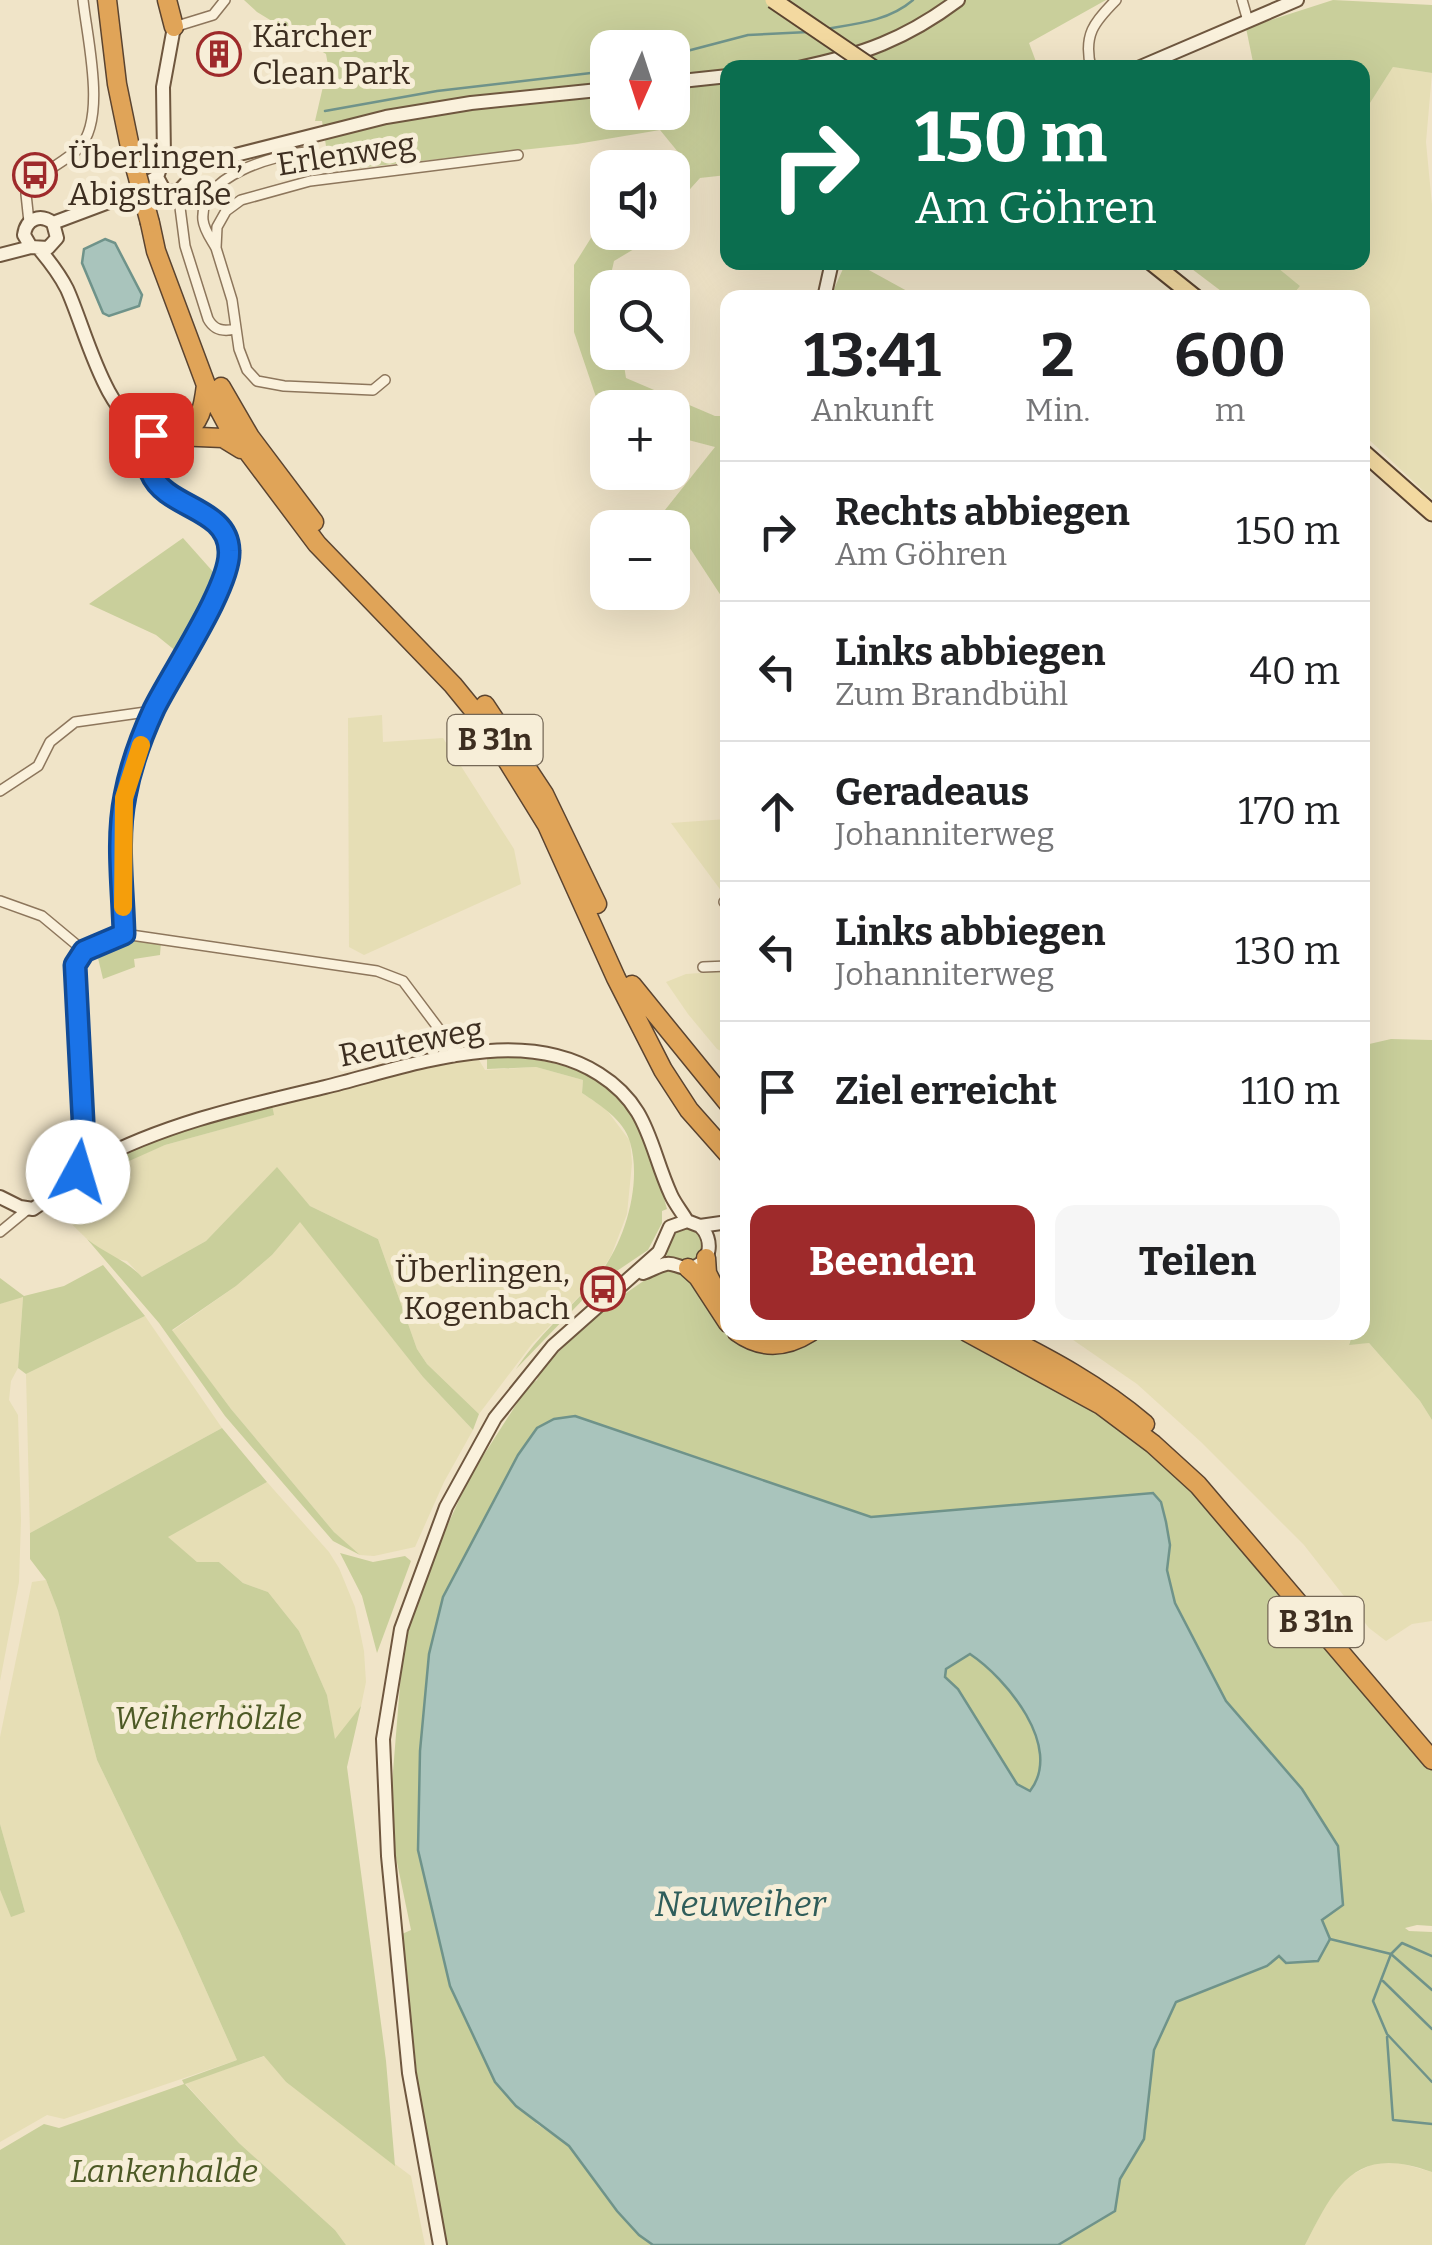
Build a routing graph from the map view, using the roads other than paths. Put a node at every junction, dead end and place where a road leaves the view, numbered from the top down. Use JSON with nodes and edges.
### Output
{"nodes":[{"id":1,"x":83,"y":0,"type":"edge"},
{"id":2,"x":167,"y":0,"type":"edge"},
{"id":3,"x":225,"y":0,"type":"edge"},
{"id":4,"x":773,"y":0,"type":"edge"},
{"id":5,"x":958,"y":0,"type":"edge"},
{"id":6,"x":1116,"y":0,"type":"edge"},
{"id":7,"x":1242,"y":0,"type":"edge"},
{"id":8,"x":1297,"y":0,"type":"edge"},
{"id":9,"x":110,"y":6,"type":"edge"},
{"id":10,"x":1248,"y":20,"type":"junction"},
{"id":11,"x":174,"y":27,"type":"junction"},
{"id":12,"x":828,"y":60,"type":"edge"},
{"id":13,"x":860,"y":60,"type":"edge"},
{"id":14,"x":1089,"y":60,"type":"edge"},
{"id":15,"x":1156,"y":60,"type":"edge"},
{"id":16,"x":720,"y":77,"type":"edge"},
{"id":17,"x":690,"y":80,"type":"edge"},
{"id":18,"x":590,"y":90,"type":"edge"},
{"id":19,"x":307,"y":152,"type":"dead end"},
{"id":20,"x":518,"y":155,"type":"dead end"},
{"id":21,"x":173,"y":172,"type":"junction"},
{"id":22,"x":178,"y":192,"type":"junction"},
{"id":23,"x":85,"y":214,"type":"junction"},
{"id":24,"x":53,"y":222,"type":"junction"},
{"id":25,"x":32,"y":234,"type":"junction"},
{"id":26,"x":55,"y":240,"type":"junction"},
{"id":27,"x":216,"y":248,"type":"junction"},
{"id":28,"x":0,"y":253,"type":"edge"},
{"id":29,"x":1162,"y":270,"type":"edge"},
{"id":30,"x":65,"y":285,"type":"junction"},
{"id":31,"x":1186,"y":290,"type":"edge"},
{"id":32,"x":185,"y":327,"type":"junction"},
{"id":33,"x":235,"y":329,"type":"junction"},
{"id":34,"x":385,"y":380,"type":"dead end"},
{"id":35,"x":206,"y":384,"type":"junction"},
{"id":36,"x":151,"y":435,"type":"junction"},
{"id":37,"x":180,"y":437,"type":"junction"},
{"id":38,"x":246,"y":452,"type":"junction"},
{"id":39,"x":1370,"y":457,"type":"edge"},
{"id":40,"x":1432,"y":513,"type":"edge"},
{"id":41,"x":153,"y":711,"type":"junction"},
{"id":42,"x":0,"y":791,"type":"edge"},
{"id":43,"x":0,"y":901,"type":"edge"},
{"id":44,"x":124,"y":934,"type":"junction"},
{"id":45,"x":84,"y":951,"type":"junction"},
{"id":46,"x":720,"y":966,"type":"edge"},
{"id":47,"x":703,"y":967,"type":"dead end"},
{"id":48,"x":632,"y":985,"type":"junction"},
{"id":49,"x":454,"y":1057,"type":"junction"},
{"id":50,"x":720,"y":1093,"type":"edge"},
{"id":51,"x":720,"y":1128,"type":"edge"},
{"id":52,"x":720,"y":1145,"type":"edge"},
{"id":53,"x":78,"y":1172,"type":"junction"},
{"id":54,"x":0,"y":1197,"type":"edge"},
{"id":55,"x":672,"y":1199,"type":"junction"},
{"id":56,"x":28,"y":1210,"type":"junction"},
{"id":57,"x":693,"y":1223,"type":"junction"},
{"id":58,"x":720,"y":1224,"type":"edge"},
{"id":59,"x":670,"y":1227,"type":"junction"},
{"id":60,"x":720,"y":1230,"type":"edge"},
{"id":61,"x":0,"y":1232,"type":"edge"},
{"id":62,"x":709,"y":1238,"type":"junction"},
{"id":63,"x":663,"y":1246,"type":"junction"},
{"id":64,"x":706,"y":1258,"type":"junction"},
{"id":65,"x":680,"y":1266,"type":"junction"},
{"id":66,"x":636,"y":1275,"type":"junction"},
{"id":67,"x":720,"y":1297,"type":"edge"},
{"id":68,"x":720,"y":1311,"type":"edge"},
{"id":69,"x":748,"y":1340,"type":"edge"},
{"id":70,"x":796,"y":1340,"type":"edge"},
{"id":71,"x":982,"y":1340,"type":"edge"},
{"id":72,"x":1012,"y":1340,"type":"edge"},
{"id":73,"x":1031,"y":1340,"type":"edge"},
{"id":74,"x":1068,"y":1367,"type":"junction"},
{"id":75,"x":1198,"y":1484,"type":"junction"},
{"id":76,"x":1432,"y":1760,"type":"edge"},
{"id":77,"x":440,"y":2245,"type":"edge"}],
"edges":[{"from":1,"to":25,"type":"street"},
{"from":2,"to":11,"type":"highway"},
{"from":3,"to":11,"type":"street"},
{"from":4,"to":13,"type":"main road","bridge":true},
{"from":5,"to":12,"type":"main road"},
{"from":6,"to":14,"type":"street"},
{"from":7,"to":10,"type":"street"},
{"from":8,"to":10,"type":"main road"},
{"from":9,"to":32,"type":"highway","bridge":true},
{"from":10,"to":15,"type":"main road"},
{"from":11,"to":21,"type":"main road"},
{"from":16,"to":17,"type":"main road"},
{"from":18,"to":21,"type":"main road"},
{"from":19,"to":27,"type":"street","name":"Erlenweg"},
{"from":20,"to":27,"type":"street","name":"Erlenweg"},
{"from":21,"to":22,"type":"main road"},
{"from":21,"to":22,"type":"main road"},
{"from":21,"to":23,"type":"main road"},
{"from":22,"to":33,"type":"street"},
{"from":23,"to":24,"type":"main road"},
{"from":23,"to":26,"type":"main road"},
{"from":24,"to":25,"type":"main road"},
{"from":24,"to":26,"type":"main road"},
{"from":25,"to":26,"type":"main road"},
{"from":25,"to":28,"type":"main road"},
{"from":25,"to":30,"type":"main road"},
{"from":26,"to":30,"type":"main road"},
{"from":27,"to":33,"type":"street","name":"Erlenweg"},
{"from":29,"to":31,"type":"main road"},
{"from":30,"to":36,"type":"main road"},
{"from":32,"to":35,"type":"highway","number":"B 31n"},
{"from":32,"to":48,"type":"highway","number":"B 31n"},
{"from":33,"to":34,"type":"street","name":"Erlenweg"},
{"from":35,"to":37,"type":"highway"},
{"from":35,"to":38,"type":"highway","number":"B 31n"},
{"from":36,"to":37,"type":"highway"},
{"from":36,"to":41,"type":"street"},
{"from":37,"to":38,"type":"highway"},
{"from":38,"to":52,"type":"highway","number":"B 31n"},
{"from":39,"to":40,"type":"main road"},
{"from":41,"to":42,"type":"street"},
{"from":41,"to":44,"type":"street"},
{"from":43,"to":45,"type":"street"},
{"from":44,"to":45,"type":"street"},
{"from":44,"to":49,"type":"street"},
{"from":45,"to":53,"type":"street"},
{"from":46,"to":47,"type":"street"},
{"from":48,"to":50,"type":"highway"},
{"from":48,"to":51,"type":"highway","number":"B 31n"},
{"from":49,"to":53,"type":"main road","name":"Reuteweg"},
{"from":49,"to":55,"type":"main road","name":"Reuteweg"},
{"from":53,"to":56,"type":"main road","name":"Reuteweg"},
{"from":54,"to":56,"type":"main road"},
{"from":55,"to":57,"type":"main road","name":"Reuteweg"},
{"from":55,"to":59,"type":"main road","name":"Reuteweg"},
{"from":56,"to":61,"type":"street"},
{"from":57,"to":58,"type":"main road"},
{"from":57,"to":59,"type":"main road"},
{"from":57,"to":62,"type":"main road"},
{"from":59,"to":63,"type":"main road"},
{"from":60,"to":62,"type":"main road"},
{"from":62,"to":64,"type":"main road"},
{"from":63,"to":65,"type":"main road"},
{"from":63,"to":66,"type":"main road"},
{"from":64,"to":65,"type":"main road"},
{"from":64,"to":67,"type":"highway"},
{"from":65,"to":66,"type":"main road"},
{"from":65,"to":68,"type":"highway"},
{"from":66,"to":77,"type":"main road"},
{"from":69,"to":70,"type":"highway"},
{"from":71,"to":75,"type":"highway","number":"B 31n"},
{"from":72,"to":74,"type":"highway","number":"B 31n"},
{"from":73,"to":74,"type":"highway"},
{"from":74,"to":75,"type":"highway","number":"B 31n"},
{"from":75,"to":76,"type":"highway","number":"B 31n"}]}
